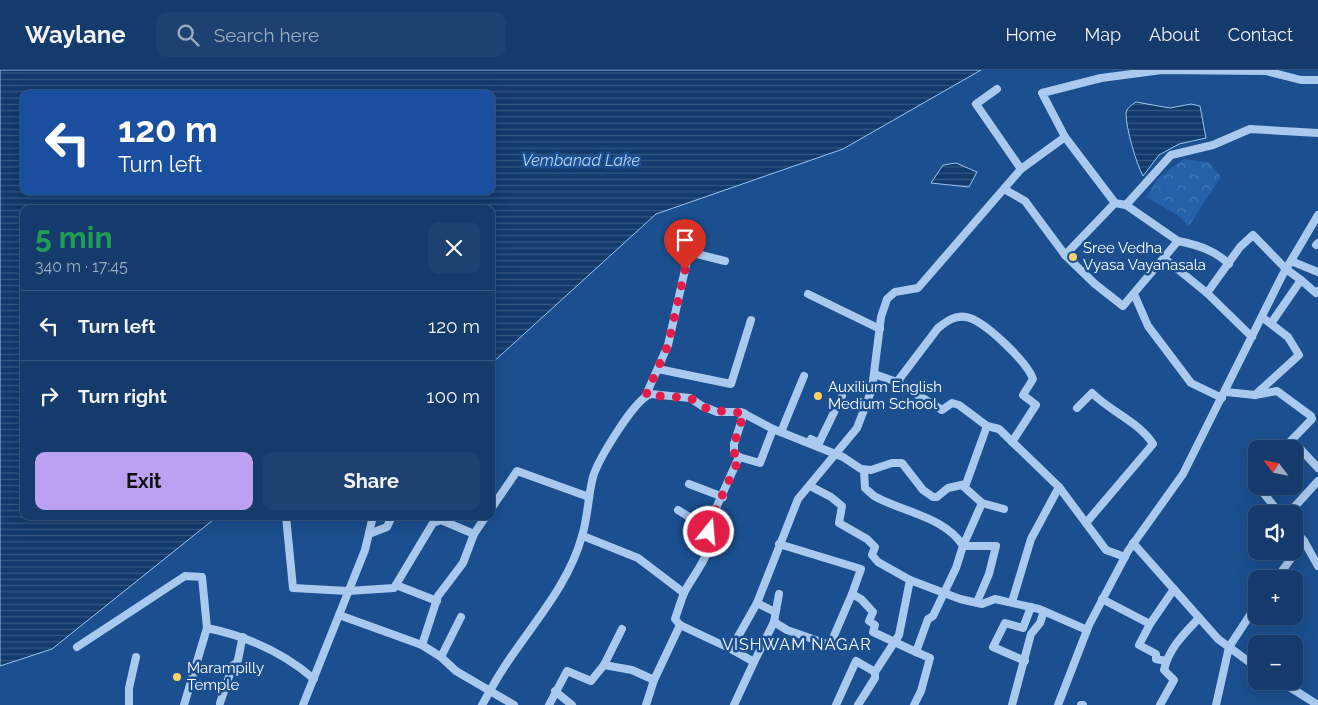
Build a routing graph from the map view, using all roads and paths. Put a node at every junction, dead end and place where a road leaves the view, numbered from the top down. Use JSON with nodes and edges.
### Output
{"nodes":[{"id":1,"x":1318,"y":80,"type":"edge"},
{"id":2,"x":996,"y":89,"type":"dead end"},
{"id":3,"x":1318,"y":133,"type":"edge"},
{"id":4,"x":1065,"y":137,"type":"junction"},
{"id":5,"x":1021,"y":169,"type":"junction"},
{"id":6,"x":1004,"y":189,"type":"junction"},
{"id":7,"x":1115,"y":203,"type":"junction"},
{"id":8,"x":1126,"y":206,"type":"junction"},
{"id":9,"x":1318,"y":215,"type":"edge"},
{"id":10,"x":1178,"y":241,"type":"junction"},
{"id":11,"x":1065,"y":255,"type":"junction"},
{"id":12,"x":1164,"y":258,"type":"junction"},
{"id":13,"x":725,"y":261,"type":"dead end"},
{"id":14,"x":1291,"y":261,"type":"junction"},
{"id":15,"x":1229,"y":264,"type":"junction"},
{"id":16,"x":1286,"y":269,"type":"junction"},
{"id":17,"x":1318,"y":272,"type":"edge"},
{"id":18,"x":1301,"y":280,"type":"junction"},
{"id":19,"x":1318,"y":291,"type":"edge"},
{"id":20,"x":808,"y":294,"type":"dead end"},
{"id":21,"x":1134,"y":294,"type":"junction"},
{"id":22,"x":1207,"y":294,"type":"junction"},
{"id":23,"x":1262,"y":317,"type":"junction"},
{"id":24,"x":751,"y":320,"type":"dead end"},
{"id":25,"x":1272,"y":322,"type":"junction"},
{"id":26,"x":880,"y":329,"type":"junction"},
{"id":27,"x":1252,"y":337,"type":"junction"},
{"id":28,"x":658,"y":370,"type":"junction"},
{"id":29,"x":874,"y":374,"type":"junction"},
{"id":30,"x":804,"y":376,"type":"dead end"},
{"id":31,"x":897,"y":382,"type":"junction"},
{"id":32,"x":646,"y":395,"type":"junction"},
{"id":33,"x":1224,"y":395,"type":"junction"},
{"id":34,"x":1255,"y":395,"type":"junction"},
{"id":35,"x":842,"y":396,"type":"dead end"},
{"id":36,"x":1077,"y":408,"type":"dead end"},
{"id":37,"x":744,"y":413,"type":"junction"},
{"id":38,"x":987,"y":426,"type":"junction"},
{"id":39,"x":773,"y":429,"type":"junction"},
{"id":40,"x":782,"y":430,"type":"junction"},
{"id":41,"x":1292,"y":440,"type":"edge"},
{"id":42,"x":1012,"y":442,"type":"junction"},
{"id":43,"x":1303,"y":452,"type":"edge"},
{"id":44,"x":835,"y":455,"type":"junction"},
{"id":45,"x":740,"y":457,"type":"junction"},
{"id":46,"x":1318,"y":468,"type":"edge"},
{"id":47,"x":864,"y":470,"type":"junction"},
{"id":48,"x":1318,"y":481,"type":"edge"},
{"id":49,"x":689,"y":484,"type":"dead end"},
{"id":50,"x":810,"y":486,"type":"junction"},
{"id":51,"x":963,"y":486,"type":"junction"},
{"id":52,"x":1059,"y":487,"type":"junction"},
{"id":53,"x":1265,"y":495,"type":"edge"},
{"id":54,"x":589,"y":497,"type":"junction"},
{"id":55,"x":723,"y":497,"type":"junction"},
{"id":56,"x":495,"y":503,"type":"edge"},
{"id":57,"x":982,"y":503,"type":"junction"},
{"id":58,"x":1273,"y":505,"type":"edge"},
{"id":59,"x":1296,"y":505,"type":"edge"},
{"id":60,"x":1004,"y":509,"type":"dead end"},
{"id":61,"x":678,"y":510,"type":"dead end"},
{"id":62,"x":286,"y":520,"type":"edge"},
{"id":63,"x":372,"y":520,"type":"edge"},
{"id":64,"x":391,"y":520,"type":"edge"},
{"id":65,"x":438,"y":520,"type":"edge"},
{"id":66,"x":446,"y":520,"type":"edge"},
{"id":67,"x":483,"y":520,"type":"edge"},
{"id":68,"x":1086,"y":524,"type":"junction"},
{"id":69,"x":707,"y":528,"type":"junction"},
{"id":70,"x":369,"y":534,"type":"junction"},
{"id":71,"x":474,"y":534,"type":"junction"},
{"id":72,"x":582,"y":536,"type":"junction"},
{"id":73,"x":1304,"y":541,"type":"joint"},
{"id":74,"x":1133,"y":543,"type":"junction"},
{"id":75,"x":779,"y":544,"type":"junction"},
{"id":76,"x":963,"y":546,"type":"junction"},
{"id":77,"x":1315,"y":553,"type":"edge"},
{"id":78,"x":1125,"y":557,"type":"junction"},
{"id":79,"x":1318,"y":566,"type":"edge"},
{"id":80,"x":1283,"y":570,"type":"edge"},
{"id":81,"x":910,"y":580,"type":"junction"},
{"id":82,"x":396,"y":585,"type":"junction"},
{"id":83,"x":1174,"y":589,"type":"junction"},
{"id":84,"x":348,"y":591,"type":"junction"},
{"id":85,"x":684,"y":593,"type":"junction"},
{"id":86,"x":943,"y":593,"type":"junction"},
{"id":87,"x":779,"y":594,"type":"dead end"},
{"id":88,"x":852,"y":594,"type":"junction"},
{"id":89,"x":1102,"y":599,"type":"junction"},
{"id":90,"x":437,"y":601,"type":"junction"},
{"id":91,"x":977,"y":602,"type":"junction"},
{"id":92,"x":1012,"y":602,"type":"junction"},
{"id":93,"x":757,"y":603,"type":"junction"},
{"id":94,"x":1031,"y":607,"type":"junction"},
{"id":95,"x":1044,"y":611,"type":"junction"},
{"id":96,"x":776,"y":612,"type":"junction"},
{"id":97,"x":339,"y":615,"type":"junction"},
{"id":98,"x":461,"y":617,"type":"dead end"},
{"id":99,"x":1199,"y":618,"type":"junction"},
{"id":100,"x":1248,"y":618,"type":"edge"},
{"id":101,"x":774,"y":622,"type":"junction"},
{"id":102,"x":1150,"y":624,"type":"junction"},
{"id":103,"x":680,"y":625,"type":"junction"},
{"id":104,"x":207,"y":628,"type":"junction"},
{"id":105,"x":622,"y":630,"type":"dead end"},
{"id":106,"x":1087,"y":630,"type":"junction"},
{"id":107,"x":242,"y":637,"type":"junction"},
{"id":108,"x":895,"y":641,"type":"junction"},
{"id":109,"x":422,"y":645,"type":"junction"},
{"id":110,"x":76,"y":647,"type":"dead end"},
{"id":111,"x":1229,"y":648,"type":"junction"},
{"id":112,"x":731,"y":649,"type":"junction"},
{"id":113,"x":916,"y":652,"type":"junction"},
{"id":114,"x":136,"y":657,"type":"dead end"},
{"id":115,"x":441,"y":657,"type":"junction"},
{"id":116,"x":1024,"y":661,"type":"junction"},
{"id":117,"x":1166,"y":661,"type":"junction"},
{"id":118,"x":1248,"y":661,"type":"edge"},
{"id":119,"x":754,"y":662,"type":"junction"},
{"id":120,"x":604,"y":665,"type":"junction"},
{"id":121,"x":875,"y":672,"type":"junction"},
{"id":122,"x":314,"y":679,"type":"junction"},
{"id":123,"x":654,"y":680,"type":"junction"},
{"id":124,"x":491,"y":690,"type":"junction"},
{"id":125,"x":1294,"y":690,"type":"edge"},
{"id":126,"x":555,"y":691,"type":"junction"},
{"id":127,"x":220,"y":703,"type":"dead end"},
{"id":128,"x":129,"y":705,"type":"edge"},
{"id":129,"x":184,"y":705,"type":"edge"},
{"id":130,"x":303,"y":705,"type":"edge"},
{"id":131,"x":482,"y":705,"type":"edge"},
{"id":132,"x":514,"y":705,"type":"edge"},
{"id":133,"x":549,"y":705,"type":"edge"},
{"id":134,"x":572,"y":705,"type":"edge"},
{"id":135,"x":646,"y":705,"type":"edge"},
{"id":136,"x":734,"y":705,"type":"edge"},
{"id":137,"x":836,"y":705,"type":"edge"},
{"id":138,"x":858,"y":705,"type":"edge"},
{"id":139,"x":914,"y":705,"type":"edge"},
{"id":140,"x":1012,"y":705,"type":"edge"},
{"id":141,"x":1058,"y":705,"type":"edge"},
{"id":142,"x":1160,"y":705,"type":"edge"},
{"id":143,"x":1216,"y":705,"type":"edge"},
{"id":144,"x":1318,"y":705,"type":"edge"}],
"edges":[{"from":1,"to":4,"type":"street"},
{"from":2,"to":5,"type":"street"},
{"from":3,"to":8,"type":"street"},
{"from":4,"to":5,"type":"street"},
{"from":4,"to":7,"type":"street"},
{"from":5,"to":6,"type":"street"},
{"from":6,"to":11,"type":"street"},
{"from":6,"to":26,"type":"street"},
{"from":7,"to":8,"type":"street"},
{"from":7,"to":11,"type":"street"},
{"from":8,"to":10,"type":"street"},
{"from":9,"to":14,"type":"street"},
{"from":10,"to":12,"type":"street"},
{"from":10,"to":15,"type":"street"},
{"from":11,"to":21,"type":"street"},
{"from":12,"to":21,"type":"street"},
{"from":12,"to":22,"type":"street"},
{"from":13,"to":28,"type":"street"},
{"from":14,"to":16,"type":"street"},
{"from":14,"to":17,"type":"street"},
{"from":15,"to":16,"type":"street"},
{"from":15,"to":22,"type":"street"},
{"from":16,"to":18,"type":"street"},
{"from":16,"to":23,"type":"street"},
{"from":18,"to":19,"type":"street"},
{"from":18,"to":25,"type":"street"},
{"from":20,"to":26,"type":"street"},
{"from":21,"to":33,"type":"street"},
{"from":22,"to":27,"type":"street"},
{"from":23,"to":25,"type":"street"},
{"from":23,"to":27,"type":"street"},
{"from":24,"to":28,"type":"street"},
{"from":25,"to":34,"type":"street"},
{"from":26,"to":29,"type":"street"},
{"from":27,"to":33,"type":"street"},
{"from":28,"to":32,"type":"street"},
{"from":29,"to":31,"type":"street"},
{"from":29,"to":44,"type":"street"},
{"from":30,"to":40,"type":"street"},
{"from":31,"to":38,"type":"street"},
{"from":31,"to":42,"type":"street"},
{"from":32,"to":37,"type":"street"},
{"from":32,"to":54,"type":"street"},
{"from":33,"to":34,"type":"street"},
{"from":33,"to":74,"type":"street"},
{"from":34,"to":41,"type":"street"},
{"from":35,"to":40,"type":"street"},
{"from":36,"to":68,"type":"street"},
{"from":37,"to":39,"type":"street"},
{"from":37,"to":45,"type":"street"},
{"from":38,"to":42,"type":"street"},
{"from":38,"to":51,"type":"street"},
{"from":39,"to":40,"type":"street"},
{"from":39,"to":45,"type":"street"},
{"from":40,"to":44,"type":"street"},
{"from":42,"to":52,"type":"street"},
{"from":43,"to":46,"type":"street"},
{"from":44,"to":47,"type":"street"},
{"from":44,"to":50,"type":"street"},
{"from":45,"to":55,"type":"street"},
{"from":47,"to":51,"type":"street"},
{"from":47,"to":76,"type":"street"},
{"from":48,"to":59,"type":"street"},
{"from":49,"to":55,"type":"street"},
{"from":50,"to":75,"type":"street"},
{"from":50,"to":81,"type":"street"},
{"from":51,"to":57,"type":"street"},
{"from":52,"to":68,"type":"street"},
{"from":52,"to":92,"type":"street"},
{"from":53,"to":58,"type":"street"},
{"from":54,"to":56,"type":"street"},
{"from":54,"to":72,"type":"street"},
{"from":55,"to":69,"type":"street"},
{"from":57,"to":60,"type":"street"},
{"from":57,"to":76,"type":"street"},
{"from":61,"to":69,"type":"street"},
{"from":62,"to":84,"type":"street"},
{"from":63,"to":70,"type":"street"},
{"from":64,"to":70,"type":"street"},
{"from":65,"to":82,"type":"street"},
{"from":66,"to":71,"type":"street"},
{"from":67,"to":71,"type":"street"},
{"from":68,"to":78,"type":"street"},
{"from":69,"to":85,"type":"street"},
{"from":70,"to":84,"type":"street"},
{"from":71,"to":90,"type":"street"},
{"from":72,"to":85,"type":"street"},
{"from":72,"to":124,"type":"street"},
{"from":73,"to":77,"type":"street"},
{"from":73,"to":80,"type":"street"},
{"from":74,"to":78,"type":"street"},
{"from":74,"to":83,"type":"street"},
{"from":75,"to":88,"type":"street"},
{"from":75,"to":93,"type":"street"},
{"from":76,"to":86,"type":"street"},
{"from":76,"to":91,"type":"street"},
{"from":77,"to":79,"type":"street"},
{"from":78,"to":89,"type":"street"},
{"from":81,"to":86,"type":"street"},
{"from":81,"to":108,"type":"street"},
{"from":82,"to":84,"type":"street"},
{"from":82,"to":90,"type":"street"},
{"from":83,"to":99,"type":"street"},
{"from":83,"to":102,"type":"street"},
{"from":84,"to":97,"type":"street"},
{"from":85,"to":103,"type":"street"},
{"from":86,"to":91,"type":"street"},
{"from":86,"to":113,"type":"street"},
{"from":87,"to":96,"type":"street"},
{"from":88,"to":101,"type":"street"},
{"from":88,"to":108,"type":"street"},
{"from":89,"to":102,"type":"street"},
{"from":89,"to":106,"type":"street"},
{"from":90,"to":109,"type":"street"},
{"from":91,"to":92,"type":"street"},
{"from":92,"to":94,"type":"street"},
{"from":93,"to":96,"type":"street"},
{"from":93,"to":112,"type":"street"},
{"from":94,"to":95,"type":"street"},
{"from":94,"to":116,"type":"street"},
{"from":95,"to":106,"type":"street"},
{"from":95,"to":116,"type":"street"},
{"from":96,"to":101,"type":"street"},
{"from":97,"to":109,"type":"street"},
{"from":97,"to":122,"type":"street"},
{"from":98,"to":115,"type":"street"},
{"from":99,"to":111,"type":"street"},
{"from":99,"to":117,"type":"street"},
{"from":100,"to":111,"type":"street"},
{"from":101,"to":119,"type":"street"},
{"from":102,"to":117,"type":"street"},
{"from":103,"to":112,"type":"street"},
{"from":103,"to":123,"type":"street"},
{"from":104,"to":107,"type":"street"},
{"from":104,"to":110,"type":"street"},
{"from":104,"to":129,"type":"street"},
{"from":105,"to":120,"type":"street"},
{"from":106,"to":141,"type":"street"},
{"from":107,"to":122,"type":"street"},
{"from":107,"to":127,"type":"street"},
{"from":108,"to":113,"type":"street"},
{"from":108,"to":121,"type":"street"},
{"from":109,"to":115,"type":"street"},
{"from":111,"to":118,"type":"street"},
{"from":111,"to":143,"type":"street"},
{"from":112,"to":119,"type":"street"},
{"from":113,"to":139,"type":"street"},
{"from":114,"to":128,"type":"street"},
{"from":115,"to":124,"type":"street"},
{"from":116,"to":140,"type":"street"},
{"from":117,"to":142,"type":"street"},
{"from":119,"to":136,"type":"street"},
{"from":120,"to":123,"type":"street"},
{"from":120,"to":126,"type":"street"},
{"from":121,"to":137,"type":"street"},
{"from":121,"to":138,"type":"street"},
{"from":122,"to":130,"type":"street"},
{"from":123,"to":135,"type":"street"},
{"from":124,"to":131,"type":"street"},
{"from":124,"to":132,"type":"street"},
{"from":125,"to":144,"type":"street"},
{"from":126,"to":133,"type":"street"},
{"from":126,"to":134,"type":"street"}]}
